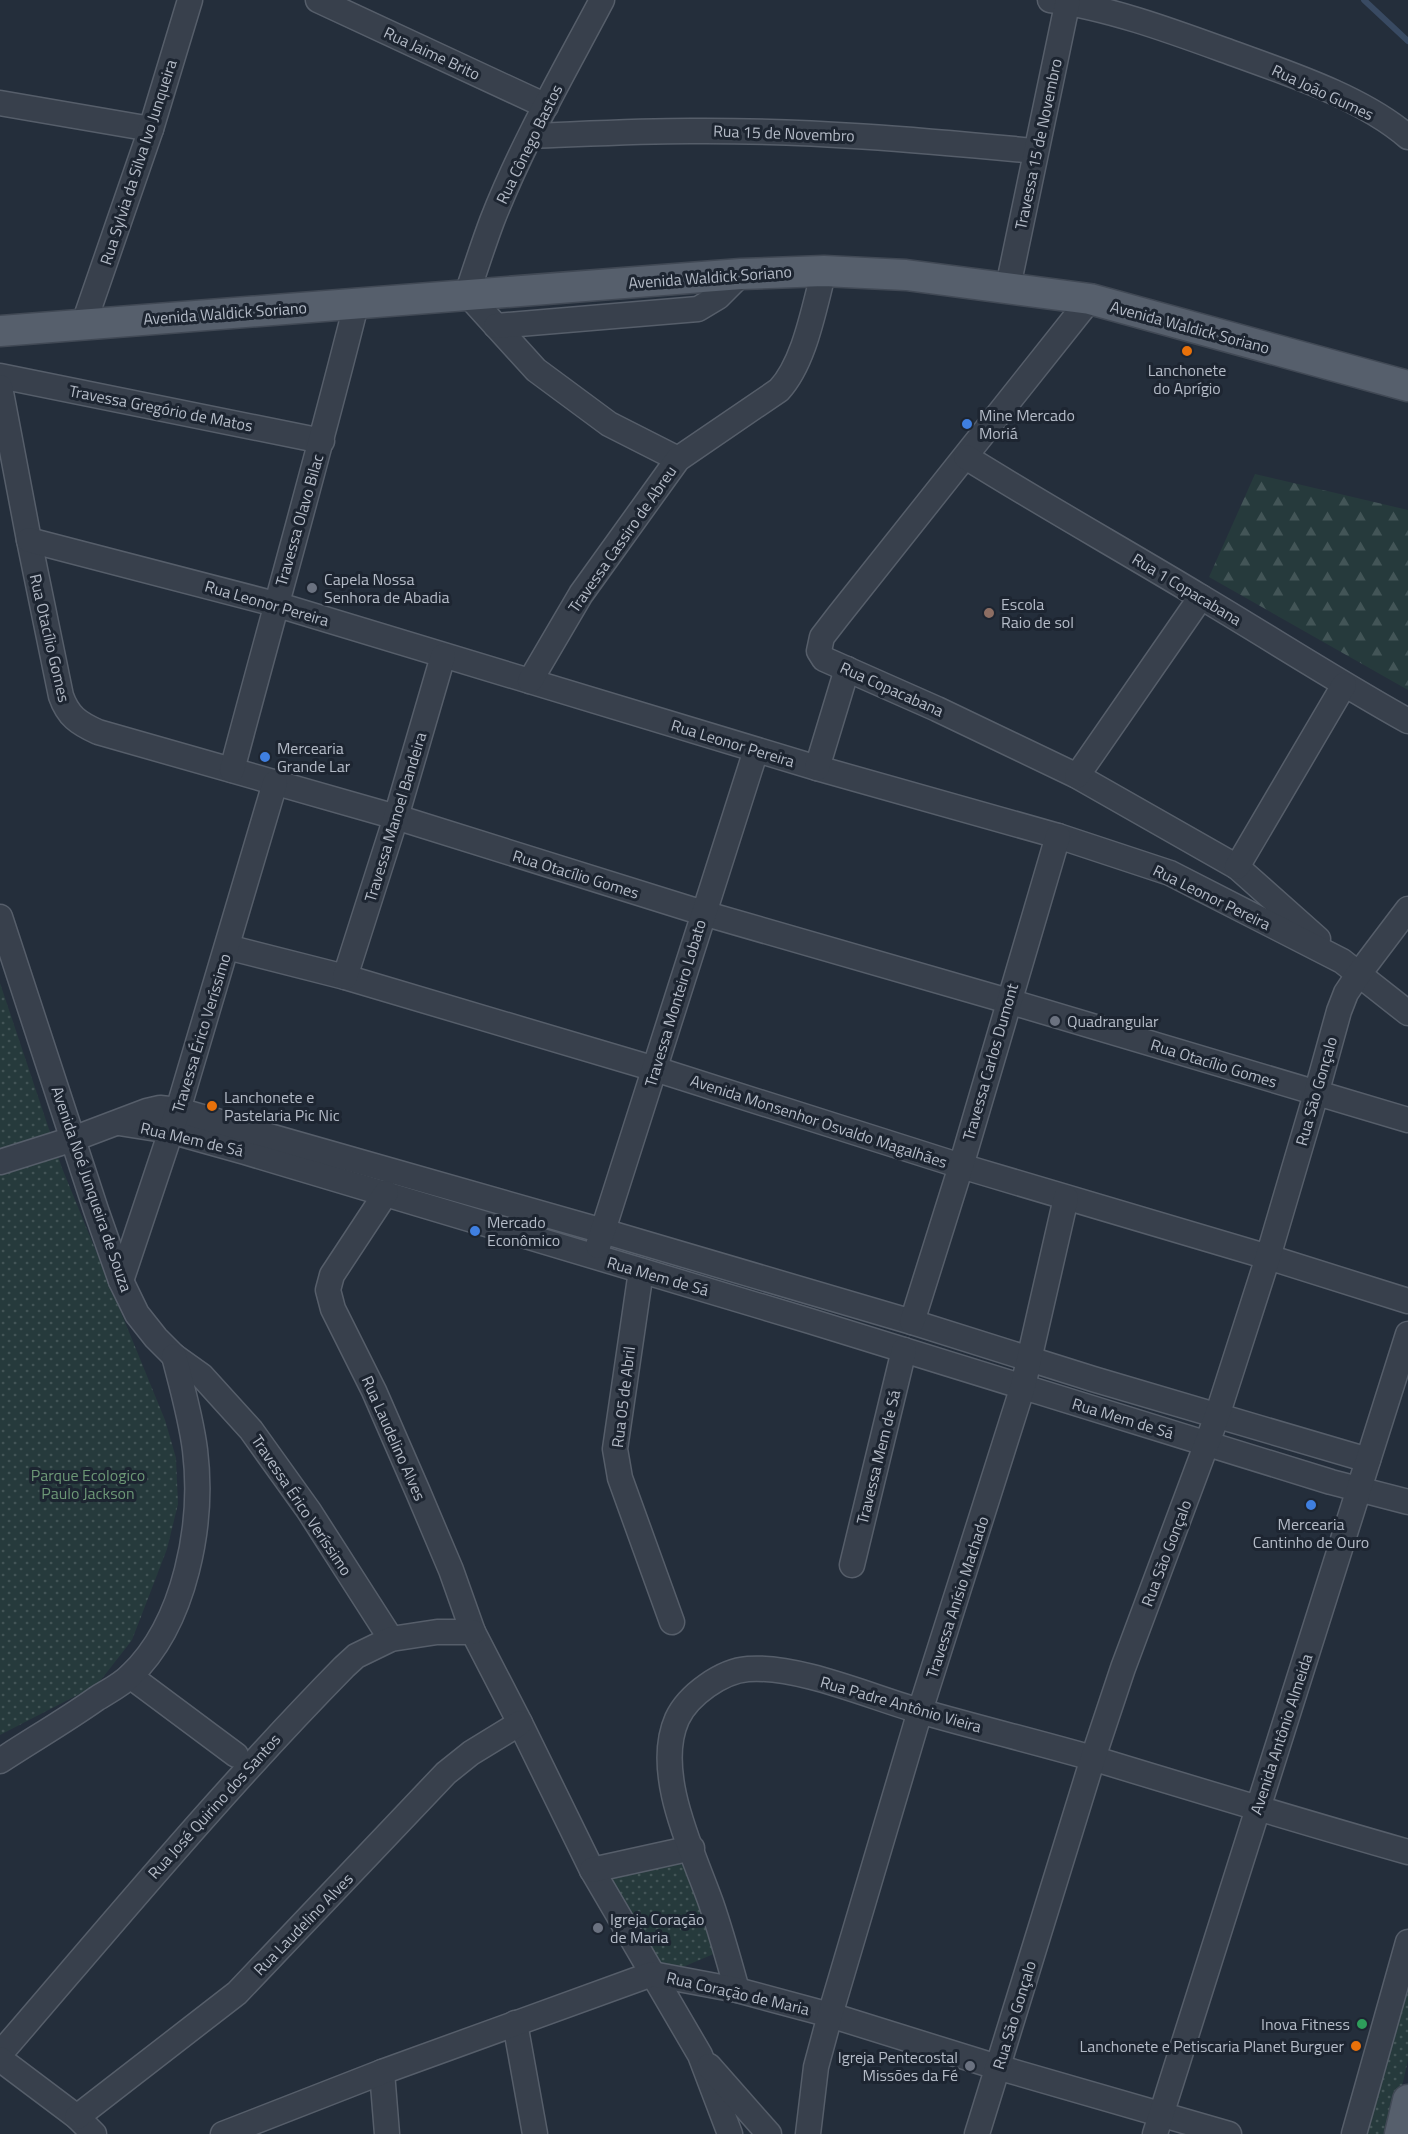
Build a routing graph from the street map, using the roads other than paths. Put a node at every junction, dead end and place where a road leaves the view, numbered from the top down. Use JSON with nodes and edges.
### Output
{"nodes":[{"id":1,"x":190,"y":0,"type":"edge"},
{"id":2,"x":318,"y":0,"type":"edge"},
{"id":3,"x":603,"y":0,"type":"edge"},
{"id":4,"x":1062,"y":1,"type":"edge"},
{"id":5,"x":0,"y":103,"type":"edge"},
{"id":6,"x":546,"y":106,"type":"junction"},
{"id":7,"x":151,"y":129,"type":"junction"},
{"id":8,"x":531,"y":136,"type":"junction"},
{"id":9,"x":1408,"y":137,"type":"edge"},
{"id":10,"x":1035,"y":151,"type":"junction"},
{"id":11,"x":824,"y":271,"type":"junction"},
{"id":12,"x":741,"y":274,"type":"junction"},
{"id":13,"x":1008,"y":288,"type":"junction"},
{"id":14,"x":467,"y":294,"type":"junction"},
{"id":15,"x":1090,"y":299,"type":"junction"},
{"id":16,"x":356,"y":305,"type":"junction"},
{"id":17,"x":84,"y":323,"type":"junction"},
{"id":18,"x":496,"y":326,"type":"junction"},
{"id":19,"x":0,"y":331,"type":"edge"},
{"id":20,"x":0,"y":376,"type":"edge"},
{"id":21,"x":1408,"y":386,"type":"edge"},
{"id":22,"x":0,"y":387,"type":"edge"},
{"id":23,"x":322,"y":441,"type":"junction"},
{"id":24,"x":966,"y":457,"type":"junction"},
{"id":25,"x":678,"y":459,"type":"junction"},
{"id":26,"x":29,"y":540,"type":"junction"},
{"id":27,"x":1201,"y":597,"type":"junction"},
{"id":28,"x":275,"y":604,"type":"junction"},
{"id":29,"x":443,"y":656,"type":"junction"},
{"id":30,"x":847,"y":669,"type":"junction"},
{"id":31,"x":530,"y":681,"type":"junction"},
{"id":32,"x":1344,"y":685,"type":"junction"},
{"id":33,"x":1408,"y":721,"type":"edge"},
{"id":34,"x":756,"y":750,"type":"junction"},
{"id":35,"x":817,"y":768,"type":"junction"},
{"id":36,"x":232,"y":770,"type":"junction"},
{"id":37,"x":1077,"y":776,"type":"junction"},
{"id":38,"x":275,"y":783,"type":"junction"},
{"id":39,"x":396,"y":817,"type":"junction"},
{"id":40,"x":1058,"y":836,"type":"junction"},
{"id":41,"x":1237,"y":867,"type":"junction"},
{"id":42,"x":1408,"y":909,"type":"edge"},
{"id":43,"x":703,"y":914,"type":"junction"},
{"id":44,"x":0,"y":917,"type":"edge"},
{"id":45,"x":227,"y":947,"type":"junction"},
{"id":46,"x":1350,"y":968,"type":"junction"},
{"id":47,"x":345,"y":977,"type":"junction"},
{"id":48,"x":1008,"y":1001,"type":"junction"},
{"id":49,"x":1408,"y":1013,"type":"edge"},
{"id":50,"x":655,"y":1069,"type":"junction"},
{"id":51,"x":1316,"y":1094,"type":"junction"},
{"id":52,"x":1408,"y":1120,"type":"edge"},
{"id":53,"x":174,"y":1121,"type":"junction"},
{"id":54,"x":72,"y":1139,"type":"junction"},
{"id":55,"x":0,"y":1162,"type":"edge"},
{"id":56,"x":961,"y":1166,"type":"junction"},
{"id":57,"x":405,"y":1173,"type":"junction"},
{"id":58,"x":390,"y":1195,"type":"junction"},
{"id":59,"x":1066,"y":1198,"type":"junction"},
{"id":60,"x":603,"y":1231,"type":"junction"},
{"id":61,"x":594,"y":1257,"type":"junction"},
{"id":62,"x":1268,"y":1257,"type":"junction"},
{"id":63,"x":640,"y":1271,"type":"junction"},
{"id":64,"x":121,"y":1281,"type":"junction"},
{"id":65,"x":1408,"y":1301,"type":"edge"},
{"id":66,"x":912,"y":1322,"type":"junction"},
{"id":67,"x":1408,"y":1334,"type":"edge"},
{"id":68,"x":904,"y":1350,"type":"junction"},
{"id":69,"x":174,"y":1356,"type":"junction"},
{"id":70,"x":1030,"y":1360,"type":"junction"},
{"id":71,"x":1023,"y":1386,"type":"junction"},
{"id":72,"x":1217,"y":1416,"type":"junction"},
{"id":73,"x":1207,"y":1444,"type":"junction"},
{"id":74,"x":1368,"y":1460,"type":"junction"},
{"id":75,"x":1359,"y":1490,"type":"junction"},
{"id":76,"x":1408,"y":1502,"type":"edge"},
{"id":77,"x":852,"y":1565,"type":"dead end"},
{"id":78,"x":672,"y":1622,"type":"dead end"},
{"id":79,"x":473,"y":1632,"type":"junction"},
{"id":80,"x":391,"y":1639,"type":"junction"},
{"id":81,"x":130,"y":1676,"type":"junction"},
{"id":82,"x":920,"y":1711,"type":"junction"},
{"id":83,"x":520,"y":1723,"type":"junction"},
{"id":84,"x":236,"y":1755,"type":"dead end"},
{"id":85,"x":1093,"y":1758,"type":"junction"},
{"id":86,"x":0,"y":1761,"type":"edge"},
{"id":87,"x":1258,"y":1808,"type":"junction"},
{"id":88,"x":692,"y":1848,"type":"junction"},
{"id":89,"x":1408,"y":1852,"type":"edge"},
{"id":90,"x":592,"y":1870,"type":"junction"},
{"id":91,"x":1408,"y":1942,"type":"edge"},
{"id":92,"x":652,"y":1974,"type":"junction"},
{"id":93,"x":737,"y":1990,"type":"junction"},
{"id":94,"x":830,"y":2015,"type":"junction"},
{"id":95,"x":515,"y":2023,"type":"junction"},
{"id":96,"x":0,"y":2054,"type":"edge"},
{"id":97,"x":700,"y":2055,"type":"junction"},
{"id":98,"x":0,"y":2059,"type":"edge"},
{"id":99,"x":997,"y":2067,"type":"junction"},
{"id":100,"x":382,"y":2072,"type":"junction"},
{"id":101,"x":1408,"y":2100,"type":"edge"},
{"id":102,"x":77,"y":2117,"type":"junction"},
{"id":103,"x":1159,"y":2124,"type":"edge"},
{"id":104,"x":94,"y":2134,"type":"edge"},
{"id":105,"x":223,"y":2134,"type":"edge"},
{"id":106,"x":387,"y":2134,"type":"edge"},
{"id":107,"x":535,"y":2134,"type":"edge"},
{"id":108,"x":730,"y":2134,"type":"edge"},
{"id":109,"x":770,"y":2134,"type":"edge"},
{"id":110,"x":808,"y":2134,"type":"edge"},
{"id":111,"x":977,"y":2134,"type":"edge"},
{"id":112,"x":1229,"y":2134,"type":"edge"},
{"id":113,"x":1354,"y":2134,"type":"edge"},
{"id":114,"x":1400,"y":2134,"type":"edge"}],
"edges":[{"from":1,"to":7,"type":"street","name":"Rua Sylvia da Silva Ivo Junqueira"},
{"from":2,"to":6,"type":"street","name":"Rua Jaime Brito"},
{"from":3,"to":6,"type":"street","name":"Rua Cônego Bastos"},
{"from":4,"to":9,"type":"street","name":"Rua João Gumes"},
{"from":4,"to":10,"type":"street","name":"Travessa 15 de Novembro"},
{"from":5,"to":7,"type":"street"},
{"from":6,"to":8,"type":"street","name":"Rua Cônego Bastos"},
{"from":7,"to":17,"type":"street","name":"Rua Sylvia da Silva Ivo Junqueira"},
{"from":8,"to":10,"type":"street","name":"Rua 15 de Novembro"},
{"from":8,"to":14,"type":"street","name":"Rua Cônego Bastos"},
{"from":10,"to":13,"type":"street","name":"Travessa 15 de Novembro"},
{"from":11,"to":12,"type":"main road","name":"Avenida Waldick Soriano"},
{"from":11,"to":13,"type":"main road","name":"Avenida Waldick Soriano"},
{"from":11,"to":25,"type":"street","name":"Travessa Cassiro de Abreu"},
{"from":12,"to":14,"type":"main road","name":"Avenida Waldick Soriano"},
{"from":12,"to":18,"type":"street"},
{"from":13,"to":15,"type":"main road","name":"Avenida Waldick Soriano"},
{"from":14,"to":16,"type":"main road","name":"Avenida Waldick Soriano"},
{"from":14,"to":18,"type":"street"},
{"from":15,"to":21,"type":"main road","name":"Avenida Waldick Soriano"},
{"from":15,"to":24,"type":"street","name":"Rua Copacabana"},
{"from":16,"to":17,"type":"main road","name":"Avenida Waldick Soriano"},
{"from":16,"to":23,"type":"street","name":"Travessa Olavo Bilac"},
{"from":17,"to":19,"type":"main road","name":"Avenida Waldick Soriano"},
{"from":18,"to":25,"type":"street"},
{"from":20,"to":23,"type":"street","name":"Travessa Gregório de Matos"},
{"from":22,"to":26,"type":"street","name":"Rua Otacílio Gomes"},
{"from":23,"to":28,"type":"street","name":"Travessa Olavo Bilac"},
{"from":24,"to":27,"type":"street","name":"Rua 1 Copacabana"},
{"from":24,"to":30,"type":"street","name":"Rua Copacabana"},
{"from":25,"to":31,"type":"street","name":"Travessa Cassiro de Abreu"},
{"from":26,"to":28,"type":"street","name":"Rua Leonor Pereira"},
{"from":26,"to":36,"type":"street","name":"Rua Otacílio Gomes"},
{"from":27,"to":32,"type":"street","name":"Rua 1 Copacabana"},
{"from":27,"to":37,"type":"street"},
{"from":28,"to":29,"type":"street","name":"Rua Leonor Pereira"},
{"from":28,"to":36,"type":"street","name":"Travessa Olavo Bilac"},
{"from":29,"to":31,"type":"street","name":"Rua Leonor Pereira"},
{"from":29,"to":39,"type":"street","name":"Travessa Manoel Bandeira"},
{"from":30,"to":35,"type":"street"},
{"from":30,"to":37,"type":"street","name":"Rua Copacabana"},
{"from":31,"to":34,"type":"street","name":"Rua Leonor Pereira"},
{"from":32,"to":33,"type":"street","name":"Rua 1 Copacabana"},
{"from":32,"to":41,"type":"street"},
{"from":34,"to":35,"type":"street","name":"Rua Leonor Pereira"},
{"from":34,"to":43,"type":"street","name":"Travessa Monteiro Lobato"},
{"from":35,"to":40,"type":"street","name":"Rua Leonor Pereira"},
{"from":36,"to":38,"type":"street","name":"Rua Otacílio Gomes"},
{"from":37,"to":41,"type":"street","name":"Rua Copacabana"},
{"from":38,"to":39,"type":"street","name":"Rua Otacílio Gomes"},
{"from":38,"to":45,"type":"street","name":"Travessa Érico Veríssimo"},
{"from":39,"to":43,"type":"street","name":"Rua Otacílio Gomes"},
{"from":39,"to":47,"type":"street","name":"Travessa Manoel Bandeira"},
{"from":40,"to":46,"type":"street","name":"Rua Leonor Pereira"},
{"from":40,"to":48,"type":"street","name":"Travessa Carlos Dumont"},
{"from":41,"to":46,"type":"street","name":"Rua Copacabana"},
{"from":42,"to":46,"type":"street","name":"Rua São Gonçalo"},
{"from":43,"to":48,"type":"street","name":"Rua Otacílio Gomes"},
{"from":43,"to":50,"type":"street","name":"Travessa Monteiro Lobato"},
{"from":44,"to":54,"type":"street","name":"Avenida Noé Junqueira de Souza"},
{"from":45,"to":47,"type":"street","name":"Avenida Monsenhor Osvaldo Magalhães"},
{"from":45,"to":53,"type":"street","name":"Travessa Érico Veríssimo"},
{"from":46,"to":49,"type":"street","name":"Rua Leonor Pereira"},
{"from":46,"to":51,"type":"street","name":"Rua São Gonçalo"},
{"from":47,"to":50,"type":"street","name":"Avenida Monsenhor Osvaldo Magalhães"},
{"from":48,"to":51,"type":"street","name":"Rua Otacílio Gomes"},
{"from":48,"to":56,"type":"street","name":"Travessa Carlos Dumont"},
{"from":50,"to":56,"type":"street","name":"Avenida Monsenhor Osvaldo Magalhães"},
{"from":50,"to":60,"type":"street","name":"Travessa Monteiro Lobato"},
{"from":51,"to":52,"type":"street","name":"Rua Otacílio Gomes"},
{"from":51,"to":62,"type":"street","name":"Rua São Gonçalo"},
{"from":53,"to":54,"type":"street","name":"Rua Mem de Sá"},
{"from":53,"to":57,"type":"street","name":"Rua Mem de Sá"},
{"from":53,"to":58,"type":"street","name":"Rua Mem de Sá"},
{"from":53,"to":64,"type":"street","name":"Travessa Érico Veríssimo"},
{"from":54,"to":55,"type":"street","name":"Rua Mem de Sá"},
{"from":54,"to":64,"type":"street","name":"Avenida Noé Junqueira de Souza"},
{"from":56,"to":59,"type":"street","name":"Avenida Monsenhor Osvaldo Magalhães"},
{"from":56,"to":66,"type":"street","name":"Travessa Carlos Dumont"},
{"from":57,"to":58,"type":"street"},
{"from":57,"to":60,"type":"street","name":"Rua Mem de Sá"},
{"from":58,"to":61,"type":"street","name":"Rua Mem de Sá"},
{"from":58,"to":79,"type":"street","name":"Rua Laudelino Alves"},
{"from":59,"to":62,"type":"street","name":"Avenida Monsenhor Osvaldo Magalhães"},
{"from":59,"to":70,"type":"street","name":"Travessa Anísio Machado"},
{"from":60,"to":61,"type":"street","name":"Travessa Monteiro Lobato"},
{"from":60,"to":66,"type":"street","name":"Rua Mem de Sá"},
{"from":61,"to":63,"type":"street","name":"Rua Mem de Sá"},
{"from":62,"to":65,"type":"street","name":"Avenida Monsenhor Osvaldo Magalhães"},
{"from":62,"to":72,"type":"street","name":"Rua São Gonçalo"},
{"from":63,"to":68,"type":"street","name":"Rua Mem de Sá"},
{"from":63,"to":78,"type":"street","name":"Rua 05 de Abril"},
{"from":64,"to":69,"type":"street","name":"Avenida Noé Junqueira de Souza"},
{"from":66,"to":70,"type":"street","name":"Rua Mem de Sá"},
{"from":67,"to":74,"type":"street","name":"Avenida Antônio Almeida"},
{"from":68,"to":71,"type":"street","name":"Rua Mem de Sá"},
{"from":68,"to":77,"type":"street","name":"Travessa Mem de Sá"},
{"from":69,"to":80,"type":"street","name":"Travessa Érico Veríssimo"},
{"from":69,"to":81,"type":"street","name":"Avenida Noé Junqueira de Souza"},
{"from":70,"to":71,"type":"street","name":"Travessa Anísio Machado"},
{"from":70,"to":72,"type":"street","name":"Rua Mem de Sá"},
{"from":71,"to":73,"type":"street","name":"Rua Mem de Sá"},
{"from":71,"to":82,"type":"street","name":"Travessa Anísio Machado"},
{"from":72,"to":73,"type":"street","name":"Rua São Gonçalo"},
{"from":72,"to":74,"type":"street","name":"Rua Mem de Sá"},
{"from":73,"to":75,"type":"street","name":"Rua Mem de Sá"},
{"from":73,"to":85,"type":"street","name":"Rua São Gonçalo"},
{"from":74,"to":75,"type":"street","name":"Avenida Antônio Almeida"},
{"from":75,"to":76,"type":"street","name":"Rua Mem de Sá"},
{"from":75,"to":87,"type":"street","name":"Avenida Antônio Almeida"},
{"from":79,"to":80,"type":"street","name":"Rua José Quirino dos Santos"},
{"from":79,"to":83,"type":"street","name":"Rua Laudelino Alves"},
{"from":80,"to":96,"type":"street","name":"Rua José Quirino dos Santos"},
{"from":81,"to":84,"type":"street"},
{"from":81,"to":86,"type":"street","name":"Avenida Noé Junqueira de Souza"},
{"from":82,"to":85,"type":"street","name":"Rua Padre Antônio Vieira"},
{"from":82,"to":88,"type":"street","name":"Rua Padre Antônio Vieira"},
{"from":82,"to":94,"type":"street","name":"Travessa Anísio Machado"},
{"from":83,"to":90,"type":"street","name":"Rua Laudelino Alves"},
{"from":83,"to":102,"type":"street","name":"Rua Laudelino Alves"},
{"from":85,"to":87,"type":"street","name":"Rua Padre Antônio Vieira"},
{"from":85,"to":99,"type":"street","name":"Rua São Gonçalo"},
{"from":87,"to":89,"type":"street","name":"Rua Padre Antônio Vieira"},
{"from":87,"to":103,"type":"street","name":"Avenida Antônio Almeida"},
{"from":88,"to":90,"type":"street"},
{"from":88,"to":93,"type":"street","name":"Rua Padre Antônio Vieira"},
{"from":90,"to":92,"type":"street","name":"Rua Laudelino Alves"},
{"from":91,"to":113,"type":"street"},
{"from":92,"to":93,"type":"street","name":"Rua Coração de Maria"},
{"from":92,"to":95,"type":"street","name":"Rua Coração de Maria"},
{"from":92,"to":97,"type":"street","name":"Rua Laudelino Alves"},
{"from":93,"to":94,"type":"street","name":"Rua Coração de Maria"},
{"from":94,"to":99,"type":"street","name":"Rua Coração de Maria"},
{"from":94,"to":110,"type":"street","name":"Travessa Anísio Machado"},
{"from":95,"to":100,"type":"street","name":"Rua Coração de Maria"},
{"from":95,"to":107,"type":"street"},
{"from":97,"to":108,"type":"street","name":"Rua Laudelino Alves"},
{"from":97,"to":109,"type":"street","name":"Rua Laudelino Alves"},
{"from":98,"to":102,"type":"street"},
{"from":99,"to":103,"type":"street","name":"Rua Coração de Maria"},
{"from":99,"to":111,"type":"street","name":"Rua São Gonçalo"},
{"from":100,"to":105,"type":"street","name":"Rua Coração de Maria"},
{"from":100,"to":106,"type":"street"},
{"from":101,"to":114,"type":"main road"},
{"from":102,"to":104,"type":"street"},
{"from":103,"to":112,"type":"street","name":"Rua Coração de Maria"}]}
